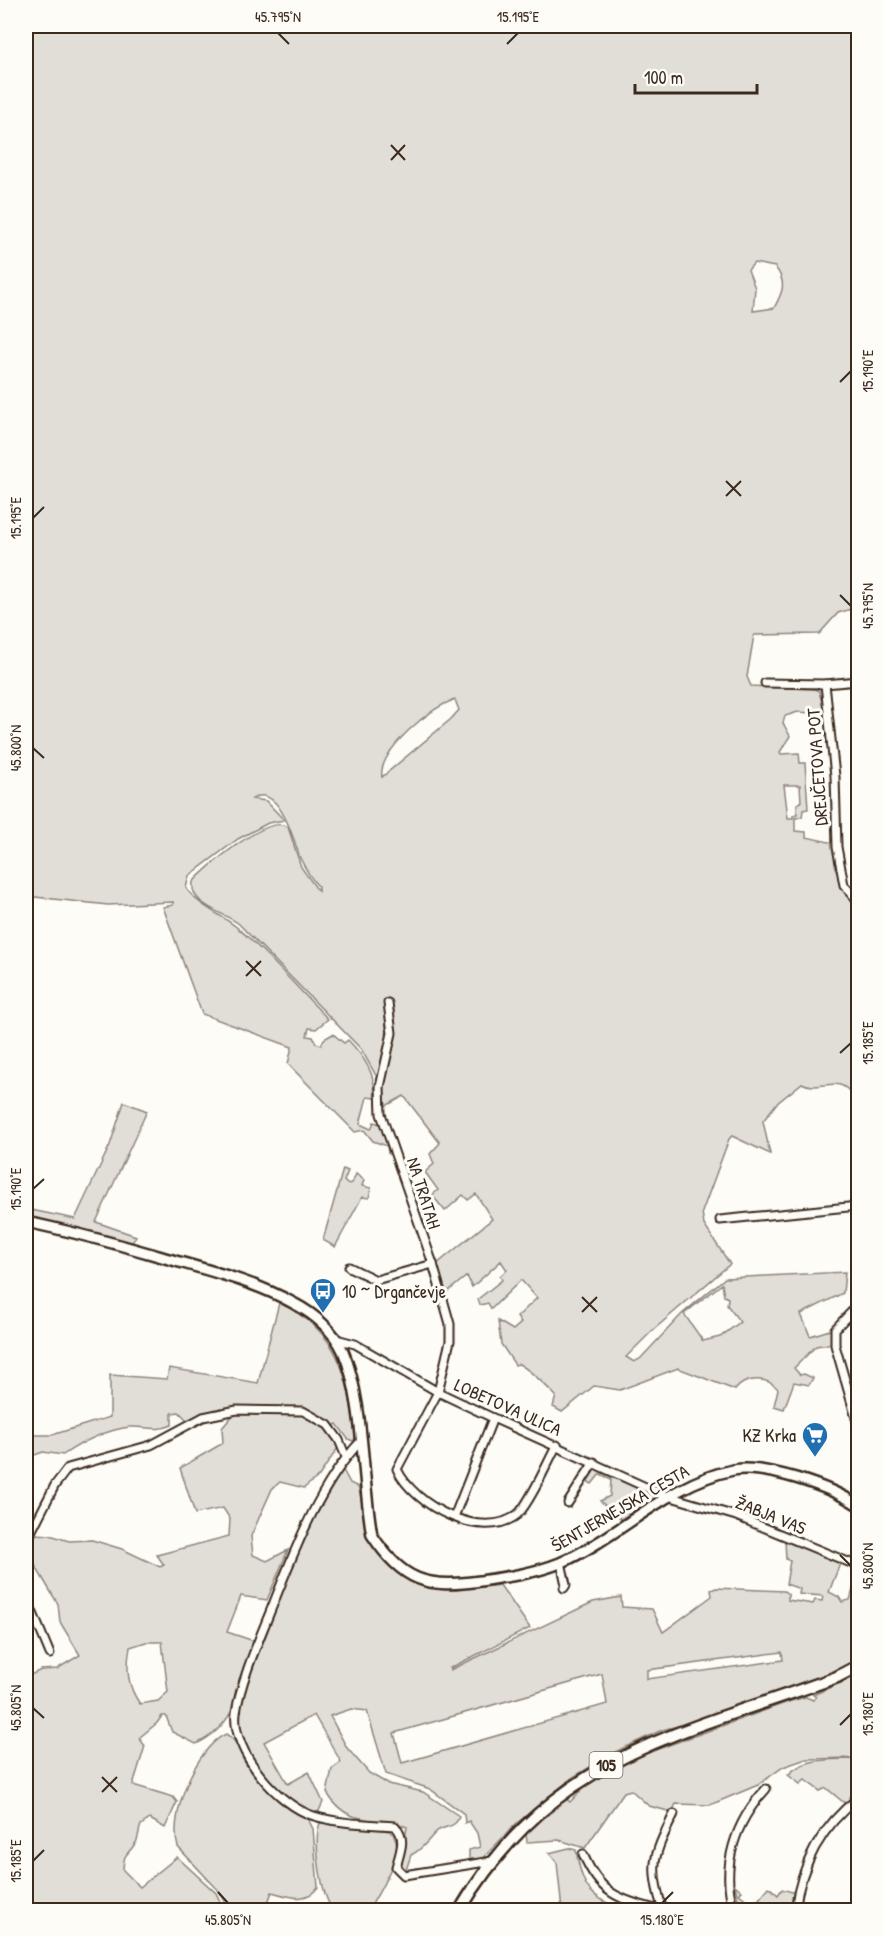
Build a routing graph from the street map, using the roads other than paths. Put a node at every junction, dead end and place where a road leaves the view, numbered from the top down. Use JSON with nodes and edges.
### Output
{"nodes":[{"id":1,"x":858,"y":681,"type":"edge"},
{"id":2,"x":765,"y":683,"type":"dead end"},
{"id":3,"x":825,"y":684,"type":"junction"},
{"id":4,"x":858,"y":901,"type":"edge"},
{"id":5,"x":388,"y":1003,"type":"dead end"},
{"id":6,"x":858,"y":1206,"type":"edge"},
{"id":7,"x":720,"y":1220,"type":"dead end"},
{"id":8,"x":26,"y":1222,"type":"edge"},
{"id":9,"x":433,"y":1264,"type":"junction"},
{"id":10,"x":349,"y":1267,"type":"dead end"},
{"id":11,"x":858,"y":1305,"type":"edge"},
{"id":12,"x":336,"y":1339,"type":"junction"},
{"id":13,"x":438,"y":1392,"type":"junction"},
{"id":14,"x":493,"y":1418,"type":"junction"},
{"id":15,"x":858,"y":1425,"type":"edge"},
{"id":16,"x":360,"y":1442,"type":"junction"},
{"id":17,"x":557,"y":1445,"type":"junction"},
{"id":18,"x":346,"y":1457,"type":"junction"},
{"id":19,"x":594,"y":1462,"type":"junction"},
{"id":20,"x":670,"y":1496,"type":"junction"},
{"id":21,"x":568,"y":1503,"type":"dead end"},
{"id":22,"x":858,"y":1505,"type":"edge"},
{"id":23,"x":454,"y":1517,"type":"junction"},
{"id":24,"x":26,"y":1557,"type":"edge"},
{"id":25,"x":561,"y":1563,"type":"junction"},
{"id":26,"x":858,"y":1566,"type":"edge"},
{"id":27,"x":564,"y":1588,"type":"dead end"},
{"id":28,"x":26,"y":1596,"type":"edge"},
{"id":29,"x":50,"y":1654,"type":"dead end"},
{"id":30,"x":858,"y":1666,"type":"edge"},
{"id":31,"x":766,"y":1790,"type":"dead end"},
{"id":32,"x":858,"y":1798,"type":"edge"},
{"id":33,"x":674,"y":1814,"type":"dead end"},
{"id":34,"x":583,"y":1854,"type":"dead end"},
{"id":35,"x":492,"y":1861,"type":"junction"},
{"id":36,"x":460,"y":1911,"type":"edge"},
{"id":37,"x":659,"y":1911,"type":"edge"},
{"id":38,"x":663,"y":1911,"type":"edge"},
{"id":39,"x":734,"y":1911,"type":"edge"},
{"id":40,"x":795,"y":1911,"type":"edge"}],
"edges":[{"from":1,"to":3,"type":"street"},
{"from":2,"to":3,"type":"street","name":"DREJČETOVA POT"},
{"from":3,"to":4,"type":"street","name":"DREJČETOVA POT"},
{"from":5,"to":9,"type":"street","name":"NA TRATAH"},
{"from":6,"to":7,"type":"street"},
{"from":8,"to":12,"type":"main road","name":"ŠENTJERNEJSKA CESTA"},
{"from":9,"to":10,"type":"street"},
{"from":9,"to":13,"type":"street","name":"NA TRATAH"},
{"from":11,"to":15,"type":"street"},
{"from":12,"to":13,"type":"street","name":"LOBETOVA ULICA"},
{"from":12,"to":16,"type":"main road","name":"ŠENTJERNEJSKA CESTA"},
{"from":13,"to":14,"type":"street","name":"LOBETOVA ULICA"},
{"from":13,"to":23,"type":"street","name":"NA TRATAH"},
{"from":14,"to":17,"type":"street","name":"LOBETOVA ULICA"},
{"from":14,"to":23,"type":"street"},
{"from":16,"to":18,"type":"street"},
{"from":16,"to":25,"type":"main road","name":"ŠENTJERNEJSKA CESTA"},
{"from":17,"to":19,"type":"street","name":"LOBETOVA ULICA"},
{"from":17,"to":23,"type":"street"},
{"from":18,"to":24,"type":"street"},
{"from":18,"to":35,"type":"street"},
{"from":19,"to":20,"type":"street","name":"LOBETOVA ULICA"},
{"from":19,"to":21,"type":"street"},
{"from":20,"to":22,"type":"main road","name":"ŠENTJERNEJSKA CESTA"},
{"from":20,"to":25,"type":"main road","name":"ŠENTJERNEJSKA CESTA"},
{"from":20,"to":26,"type":"street","name":"ŽABJA VAS"},
{"from":25,"to":27,"type":"street"},
{"from":28,"to":29,"type":"street"},
{"from":30,"to":35,"type":"main road","number":"105"},
{"from":31,"to":39,"type":"street"},
{"from":32,"to":40,"type":"street"},
{"from":33,"to":38,"type":"street"},
{"from":34,"to":37,"type":"street"},
{"from":35,"to":36,"type":"main road","number":"105"}]}
